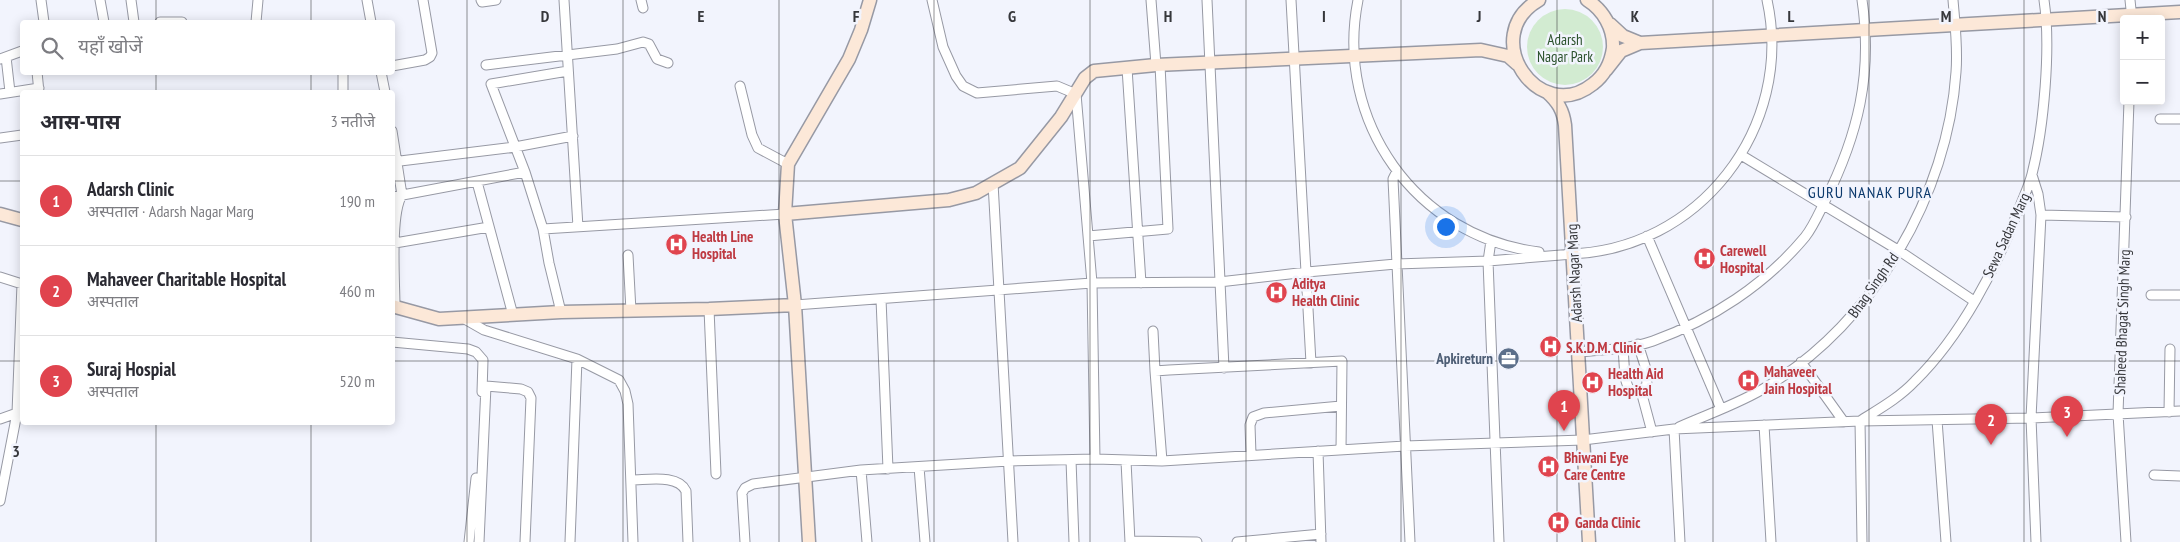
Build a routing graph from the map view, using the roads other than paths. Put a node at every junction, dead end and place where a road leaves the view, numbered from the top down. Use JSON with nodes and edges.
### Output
{"nodes":[{"id":1,"x":40,"y":0,"type":"edge"},
{"id":2,"x":100,"y":0,"type":"edge"},
{"id":3,"x":131,"y":0,"type":"edge"},
{"id":4,"x":258,"y":0,"type":"edge"},
{"id":5,"x":366,"y":0,"type":"edge"},
{"id":6,"x":423,"y":0,"type":"edge"},
{"id":7,"x":481,"y":0,"type":"edge"},
{"id":8,"x":496,"y":0,"type":"edge"},
{"id":9,"x":564,"y":0,"type":"edge"},
{"id":10,"x":870,"y":0,"type":"edge"},
{"id":11,"x":877,"y":0,"type":"edge"},
{"id":12,"x":931,"y":0,"type":"edge"},
{"id":13,"x":1151,"y":0,"type":"edge"},
{"id":14,"x":1207,"y":0,"type":"edge"},
{"id":15,"x":1291,"y":0,"type":"edge"},
{"id":16,"x":1358,"y":0,"type":"edge"},
{"id":17,"x":1538,"y":0,"type":"edge"},
{"id":18,"x":1587,"y":0,"type":"edge"},
{"id":19,"x":1767,"y":0,"type":"edge"},
{"id":20,"x":1862,"y":0,"type":"edge"},
{"id":21,"x":1953,"y":0,"type":"edge"},
{"id":22,"x":2044,"y":0,"type":"edge"},
{"id":23,"x":2130,"y":0,"type":"edge"},
{"id":24,"x":2180,"y":12,"type":"edge"},
{"id":25,"x":2132,"y":15,"type":"edge"},
{"id":26,"x":2151,"y":15,"type":"edge"},
{"id":27,"x":2120,"y":17,"type":"edge"},
{"id":28,"x":2047,"y":19,"type":"junction"},
{"id":29,"x":44,"y":20,"type":"edge"},
{"id":30,"x":104,"y":20,"type":"edge"},
{"id":31,"x":134,"y":20,"type":"edge"},
{"id":32,"x":256,"y":20,"type":"edge"},
{"id":33,"x":371,"y":20,"type":"edge"},
{"id":34,"x":1608,"y":22,"type":"junction"},
{"id":35,"x":1956,"y":25,"type":"junction"},
{"id":36,"x":1866,"y":30,"type":"junction"},
{"id":37,"x":1514,"y":31,"type":"junction"},
{"id":38,"x":1772,"y":35,"type":"junction"},
{"id":39,"x":1640,"y":43,"type":"junction"},
{"id":40,"x":1482,"y":50,"type":"junction"},
{"id":41,"x":20,"y":52,"type":"edge"},
{"id":42,"x":568,"y":53,"type":"junction"},
{"id":43,"x":1354,"y":56,"type":"junction"},
{"id":44,"x":3,"y":58,"type":"edge"},
{"id":45,"x":1295,"y":59,"type":"junction"},
{"id":46,"x":668,"y":63,"type":"dead end"},
{"id":47,"x":1211,"y":63,"type":"junction"},
{"id":48,"x":1517,"y":64,"type":"junction"},
{"id":49,"x":395,"y":65,"type":"edge"},
{"id":50,"x":486,"y":65,"type":"dead end"},
{"id":51,"x":1158,"y":65,"type":"junction"},
{"id":52,"x":1128,"y":68,"type":"junction"},
{"id":53,"x":1606,"y":70,"type":"junction"},
{"id":54,"x":568,"y":71,"type":"junction"},
{"id":55,"x":38,"y":75,"type":"edge"},
{"id":56,"x":343,"y":75,"type":"edge"},
{"id":57,"x":382,"y":75,"type":"edge"},
{"id":58,"x":740,"y":86,"type":"dead end"},
{"id":59,"x":1588,"y":88,"type":"junction"},
{"id":60,"x":39,"y":90,"type":"edge"},
{"id":61,"x":343,"y":90,"type":"edge"},
{"id":62,"x":385,"y":90,"type":"edge"},
{"id":63,"x":20,"y":91,"type":"edge"},
{"id":64,"x":10,"y":92,"type":"junction"},
{"id":65,"x":1548,"y":92,"type":"junction"},
{"id":66,"x":0,"y":94,"type":"edge"},
{"id":67,"x":1076,"y":94,"type":"junction"},
{"id":68,"x":2129,"y":105,"type":"edge"},
{"id":69,"x":2160,"y":119,"type":"dead end"},
{"id":70,"x":2180,"y":119,"type":"edge"},
{"id":71,"x":1565,"y":125,"type":"junction"},
{"id":72,"x":20,"y":135,"type":"edge"},
{"id":73,"x":573,"y":136,"type":"junction"},
{"id":74,"x":0,"y":138,"type":"edge"},
{"id":75,"x":515,"y":147,"type":"junction"},
{"id":76,"x":1741,"y":155,"type":"junction"},
{"id":77,"x":395,"y":162,"type":"edge"},
{"id":78,"x":788,"y":164,"type":"junction"},
{"id":79,"x":1397,"y":171,"type":"junction"},
{"id":80,"x":525,"y":172,"type":"junction"},
{"id":81,"x":2032,"y":175,"type":"junction"},
{"id":82,"x":477,"y":182,"type":"junction"},
{"id":83,"x":993,"y":183,"type":"junction"},
{"id":84,"x":402,"y":195,"type":"junction"},
{"id":85,"x":395,"y":196,"type":"edge"},
{"id":86,"x":1823,"y":205,"type":"junction"},
{"id":87,"x":0,"y":214,"type":"edge"},
{"id":88,"x":785,"y":214,"type":"junction"},
{"id":89,"x":2040,"y":215,"type":"junction"},
{"id":90,"x":2126,"y":217,"type":"junction"},
{"id":91,"x":20,"y":219,"type":"edge"},
{"id":92,"x":489,"y":227,"type":"junction"},
{"id":93,"x":578,"y":227,"type":"junction"},
{"id":94,"x":544,"y":229,"type":"junction"},
{"id":95,"x":1138,"y":232,"type":"junction"},
{"id":96,"x":395,"y":233,"type":"edge"},
{"id":97,"x":1088,"y":236,"type":"junction"},
{"id":98,"x":1647,"y":236,"type":"junction"},
{"id":99,"x":1491,"y":241,"type":"junction"},
{"id":100,"x":395,"y":244,"type":"edge"},
{"id":101,"x":1898,"y":250,"type":"junction"},
{"id":102,"x":1573,"y":254,"type":"junction"},
{"id":103,"x":628,"y":255,"type":"dead end"},
{"id":104,"x":1488,"y":260,"type":"junction"},
{"id":105,"x":1396,"y":264,"type":"junction"},
{"id":106,"x":1307,"y":272,"type":"junction"},
{"id":107,"x":0,"y":277,"type":"edge"},
{"id":108,"x":1219,"y":282,"type":"junction"},
{"id":109,"x":20,"y":283,"type":"edge"},
{"id":110,"x":1092,"y":283,"type":"junction"},
{"id":111,"x":1141,"y":283,"type":"junction"},
{"id":112,"x":999,"y":291,"type":"junction"},
{"id":113,"x":2151,"y":295,"type":"dead end"},
{"id":114,"x":2180,"y":295,"type":"edge"},
{"id":115,"x":881,"y":299,"type":"junction"},
{"id":116,"x":1974,"y":301,"type":"junction"},
{"id":117,"x":795,"y":305,"type":"junction"},
{"id":118,"x":395,"y":307,"type":"edge"},
{"id":119,"x":709,"y":309,"type":"junction"},
{"id":120,"x":631,"y":311,"type":"junction"},
{"id":121,"x":561,"y":312,"type":"junction"},
{"id":122,"x":513,"y":315,"type":"junction"},
{"id":123,"x":462,"y":318,"type":"junction"},
{"id":124,"x":1686,"y":326,"type":"junction"},
{"id":125,"x":1153,"y":331,"type":"dead end"},
{"id":126,"x":395,"y":342,"type":"edge"},
{"id":127,"x":1638,"y":344,"type":"junction"},
{"id":128,"x":1623,"y":347,"type":"junction"},
{"id":129,"x":2170,"y":349,"type":"dead end"},
{"id":130,"x":1578,"y":352,"type":"junction"},
{"id":131,"x":577,"y":359,"type":"junction"},
{"id":132,"x":1801,"y":362,"type":"junction"},
{"id":133,"x":1311,"y":363,"type":"junction"},
{"id":134,"x":1224,"y":368,"type":"junction"},
{"id":135,"x":1155,"y":371,"type":"junction"},
{"id":136,"x":1640,"y":391,"type":"junction"},
{"id":137,"x":20,"y":397,"type":"edge"},
{"id":138,"x":1341,"y":406,"type":"junction"},
{"id":139,"x":1721,"y":409,"type":"junction"},
{"id":140,"x":2180,"y":411,"type":"edge"},
{"id":141,"x":2169,"y":412,"type":"junction"},
{"id":142,"x":17,"y":413,"type":"junction"},
{"id":143,"x":2118,"y":414,"type":"junction"},
{"id":144,"x":2031,"y":418,"type":"junction"},
{"id":145,"x":0,"y":419,"type":"edge"},
{"id":146,"x":1937,"y":420,"type":"junction"},
{"id":147,"x":1860,"y":421,"type":"junction"},
{"id":148,"x":1844,"y":422,"type":"junction"},
{"id":149,"x":1764,"y":425,"type":"junction"},
{"id":150,"x":1674,"y":429,"type":"junction"},
{"id":151,"x":1652,"y":432,"type":"junction"},
{"id":152,"x":1583,"y":440,"type":"junction"},
{"id":153,"x":1495,"y":443,"type":"junction"},
{"id":154,"x":1405,"y":446,"type":"junction"},
{"id":155,"x":1341,"y":450,"type":"junction"},
{"id":156,"x":1318,"y":452,"type":"junction"},
{"id":157,"x":1251,"y":455,"type":"junction"},
{"id":158,"x":1095,"y":459,"type":"junction"},
{"id":159,"x":1071,"y":460,"type":"junction"},
{"id":160,"x":1126,"y":461,"type":"junction"},
{"id":161,"x":1162,"y":461,"type":"junction"},
{"id":162,"x":1009,"y":462,"type":"junction"},
{"id":163,"x":919,"y":467,"type":"junction"},
{"id":164,"x":888,"y":469,"type":"junction"},
{"id":165,"x":861,"y":470,"type":"junction"},
{"id":166,"x":716,"y":474,"type":"dead end"},
{"id":167,"x":2154,"y":475,"type":"dead end"},
{"id":168,"x":2180,"y":476,"type":"edge"},
{"id":169,"x":804,"y":478,"type":"junction"},
{"id":170,"x":631,"y":480,"type":"junction"},
{"id":171,"x":0,"y":501,"type":"edge"},
{"id":172,"x":1321,"y":538,"type":"edge"},
{"id":173,"x":469,"y":542,"type":"edge"},
{"id":174,"x":479,"y":542,"type":"edge"},
{"id":175,"x":525,"y":542,"type":"edge"},
{"id":176,"x":570,"y":542,"type":"edge"},
{"id":177,"x":633,"y":542,"type":"edge"},
{"id":178,"x":688,"y":542,"type":"edge"},
{"id":179,"x":745,"y":542,"type":"edge"},
{"id":180,"x":809,"y":542,"type":"edge"},
{"id":181,"x":867,"y":542,"type":"edge"},
{"id":182,"x":925,"y":542,"type":"edge"},
{"id":183,"x":1014,"y":542,"type":"edge"},
{"id":184,"x":1074,"y":542,"type":"edge"},
{"id":185,"x":1130,"y":542,"type":"edge"},
{"id":186,"x":1197,"y":542,"type":"edge"},
{"id":187,"x":1237,"y":542,"type":"edge"},
{"id":188,"x":1410,"y":542,"type":"edge"},
{"id":189,"x":1499,"y":542,"type":"edge"},
{"id":190,"x":1589,"y":542,"type":"edge"},
{"id":191,"x":1680,"y":542,"type":"edge"},
{"id":192,"x":1771,"y":542,"type":"edge"},
{"id":193,"x":1862,"y":542,"type":"edge"},
{"id":194,"x":1946,"y":542,"type":"edge"},
{"id":195,"x":2036,"y":542,"type":"edge"},
{"id":196,"x":2126,"y":542,"type":"edge"}],
"edges":[{"from":1,"to":29,"type":"street"},
{"from":2,"to":30,"type":"street"},
{"from":3,"to":31,"type":"street"},
{"from":4,"to":32,"type":"street"},
{"from":5,"to":33,"type":"street"},
{"from":6,"to":49,"type":"street"},
{"from":7,"to":8,"type":"street"},
{"from":9,"to":42,"type":"street"},
{"from":10,"to":11,"type":"street"},
{"from":10,"to":78,"type":"street"},
{"from":12,"to":67,"type":"street"},
{"from":13,"to":51,"type":"street"},
{"from":14,"to":47,"type":"street"},
{"from":15,"to":45,"type":"street"},
{"from":16,"to":43,"type":"street"},
{"from":17,"to":37,"type":"street"},
{"from":18,"to":34,"type":"street"},
{"from":19,"to":38,"type":"street"},
{"from":20,"to":36,"type":"street"},
{"from":21,"to":35,"type":"street","name":"Bhag Singh Rd"},
{"from":22,"to":28,"type":"street","name":"Sewa Sadan Marg"},
{"from":23,"to":25,"type":"street"},
{"from":24,"to":26,"type":"street"},
{"from":27,"to":28,"type":"street"},
{"from":28,"to":35,"type":"street"},
{"from":28,"to":81,"type":"street","name":"Sewa Sadan Marg"},
{"from":34,"to":39,"type":"street"},
{"from":34,"to":53,"type":"street"},
{"from":35,"to":36,"type":"street"},
{"from":35,"to":101,"type":"street","name":"Bhag Singh Rd"},
{"from":36,"to":38,"type":"street"},
{"from":36,"to":86,"type":"street"},
{"from":37,"to":40,"type":"street"},
{"from":37,"to":48,"type":"street"},
{"from":38,"to":39,"type":"street"},
{"from":38,"to":76,"type":"street"},
{"from":39,"to":53,"type":"street"},
{"from":40,"to":43,"type":"street"},
{"from":40,"to":48,"type":"street"},
{"from":41,"to":44,"type":"street"},
{"from":42,"to":46,"type":"street"},
{"from":42,"to":50,"type":"street"},
{"from":42,"to":54,"type":"street"},
{"from":43,"to":45,"type":"street"},
{"from":43,"to":79,"type":"street"},
{"from":44,"to":64,"type":"street"},
{"from":45,"to":47,"type":"street"},
{"from":45,"to":106,"type":"street"},
{"from":47,"to":51,"type":"street"},
{"from":47,"to":108,"type":"street"},
{"from":48,"to":65,"type":"street"},
{"from":51,"to":52,"type":"street"},
{"from":51,"to":95,"type":"street"},
{"from":52,"to":67,"type":"street"},
{"from":52,"to":95,"type":"street"},
{"from":53,"to":59,"type":"street"},
{"from":54,"to":73,"type":"street"},
{"from":54,"to":75,"type":"street"},
{"from":55,"to":60,"type":"street"},
{"from":56,"to":61,"type":"street"},
{"from":57,"to":62,"type":"street"},
{"from":58,"to":78,"type":"street"},
{"from":59,"to":65,"type":"street"},
{"from":59,"to":71,"type":"street"},
{"from":63,"to":64,"type":"street"},
{"from":64,"to":66,"type":"street"},
{"from":65,"to":71,"type":"street"},
{"from":67,"to":83,"type":"street"},
{"from":67,"to":97,"type":"street"},
{"from":68,"to":90,"type":"street","name":"Shaheed Bhagat Singh Marg"},
{"from":69,"to":70,"type":"street"},
{"from":71,"to":102,"type":"street","name":"Adarsh Nagar Marg"},
{"from":72,"to":74,"type":"street"},
{"from":73,"to":75,"type":"street"},
{"from":73,"to":93,"type":"street"},
{"from":75,"to":77,"type":"street"},
{"from":75,"to":80,"type":"street"},
{"from":76,"to":86,"type":"street"},
{"from":76,"to":98,"type":"street"},
{"from":77,"to":84,"type":"street"},
{"from":78,"to":88,"type":"street"},
{"from":79,"to":99,"type":"street"},
{"from":79,"to":105,"type":"street"},
{"from":80,"to":82,"type":"street"},
{"from":80,"to":94,"type":"street"},
{"from":81,"to":89,"type":"street"},
{"from":81,"to":116,"type":"street","name":"Sewa Sadan Marg"},
{"from":82,"to":84,"type":"street"},
{"from":82,"to":92,"type":"street"},
{"from":83,"to":88,"type":"street"},
{"from":83,"to":112,"type":"street"},
{"from":84,"to":85,"type":"street"},
{"from":84,"to":96,"type":"street"},
{"from":86,"to":101,"type":"street"},
{"from":86,"to":124,"type":"street"},
{"from":87,"to":91,"type":"street"},
{"from":88,"to":93,"type":"street"},
{"from":88,"to":117,"type":"street"},
{"from":89,"to":90,"type":"street"},
{"from":89,"to":144,"type":"street"},
{"from":90,"to":143,"type":"street","name":"Shaheed Bhagat Singh Marg"},
{"from":92,"to":100,"type":"street"},
{"from":92,"to":122,"type":"street"},
{"from":93,"to":94,"type":"street"},
{"from":94,"to":121,"type":"street"},
{"from":95,"to":97,"type":"street"},
{"from":95,"to":111,"type":"street"},
{"from":97,"to":110,"type":"street"},
{"from":98,"to":102,"type":"street"},
{"from":98,"to":124,"type":"street"},
{"from":99,"to":102,"type":"street"},
{"from":99,"to":104,"type":"street"},
{"from":101,"to":116,"type":"street"},
{"from":101,"to":132,"type":"street","name":"Bhag Singh Rd"},
{"from":102,"to":104,"type":"street"},
{"from":102,"to":130,"type":"street","name":"Adarsh Nagar Marg"},
{"from":103,"to":120,"type":"street"},
{"from":104,"to":105,"type":"street"},
{"from":104,"to":153,"type":"street"},
{"from":105,"to":106,"type":"street"},
{"from":105,"to":154,"type":"street"},
{"from":106,"to":108,"type":"street"},
{"from":106,"to":133,"type":"street"},
{"from":107,"to":109,"type":"street"},
{"from":108,"to":111,"type":"street"},
{"from":108,"to":134,"type":"street"},
{"from":110,"to":111,"type":"street"},
{"from":110,"to":112,"type":"street"},
{"from":110,"to":158,"type":"street"},
{"from":112,"to":115,"type":"street"},
{"from":112,"to":162,"type":"street"},
{"from":113,"to":114,"type":"street"},
{"from":115,"to":117,"type":"street"},
{"from":115,"to":164,"type":"street"},
{"from":116,"to":147,"type":"street","name":"Sewa Sadan Marg"},
{"from":117,"to":119,"type":"street"},
{"from":117,"to":169,"type":"street"},
{"from":118,"to":123,"type":"street"},
{"from":119,"to":120,"type":"street"},
{"from":119,"to":166,"type":"street"},
{"from":120,"to":121,"type":"street"},
{"from":121,"to":122,"type":"street"},
{"from":122,"to":123,"type":"street"},
{"from":123,"to":131,"type":"street"},
{"from":124,"to":127,"type":"street"},
{"from":124,"to":139,"type":"street"},
{"from":125,"to":135,"type":"street"},
{"from":126,"to":173,"type":"street"},
{"from":127,"to":128,"type":"street"},
{"from":127,"to":136,"type":"street"},
{"from":128,"to":130,"type":"street"},
{"from":128,"to":136,"type":"street"},
{"from":129,"to":141,"type":"street"},
{"from":130,"to":152,"type":"street","name":"Adarsh Nagar Marg"},
{"from":131,"to":170,"type":"street"},
{"from":131,"to":176,"type":"street"},
{"from":132,"to":139,"type":"street","name":"Bhag Singh Rd"},
{"from":132,"to":148,"type":"street"},
{"from":133,"to":134,"type":"street"},
{"from":133,"to":138,"type":"street"},
{"from":134,"to":135,"type":"street"},
{"from":135,"to":161,"type":"street"},
{"from":136,"to":151,"type":"street"},
{"from":137,"to":142,"type":"street"},
{"from":138,"to":155,"type":"street"},
{"from":138,"to":157,"type":"street"},
{"from":139,"to":150,"type":"street","name":"Bhag Singh Rd"},
{"from":140,"to":141,"type":"street"},
{"from":141,"to":143,"type":"street"},
{"from":142,"to":145,"type":"street"},
{"from":142,"to":171,"type":"street"},
{"from":143,"to":144,"type":"street"},
{"from":143,"to":196,"type":"street","name":"Shaheed Bhagat Singh Marg"},
{"from":144,"to":146,"type":"street"},
{"from":144,"to":195,"type":"street"},
{"from":146,"to":147,"type":"street"},
{"from":146,"to":194,"type":"street"},
{"from":147,"to":148,"type":"street"},
{"from":147,"to":193,"type":"street"},
{"from":148,"to":149,"type":"street"},
{"from":149,"to":150,"type":"street"},
{"from":149,"to":192,"type":"street"},
{"from":150,"to":151,"type":"street"},
{"from":150,"to":191,"type":"street"},
{"from":151,"to":152,"type":"street"},
{"from":152,"to":153,"type":"street"},
{"from":152,"to":190,"type":"street","name":"Adarsh Nagar Marg"},
{"from":153,"to":154,"type":"street"},
{"from":153,"to":189,"type":"street"},
{"from":154,"to":155,"type":"street"},
{"from":154,"to":188,"type":"street"},
{"from":155,"to":156,"type":"street"},
{"from":156,"to":157,"type":"street"},
{"from":156,"to":172,"type":"street"},
{"from":157,"to":161,"type":"street"},
{"from":158,"to":159,"type":"street"},
{"from":158,"to":160,"type":"street"},
{"from":159,"to":162,"type":"street"},
{"from":159,"to":184,"type":"street"},
{"from":160,"to":161,"type":"street"},
{"from":160,"to":185,"type":"street"},
{"from":162,"to":163,"type":"street"},
{"from":162,"to":183,"type":"street"},
{"from":163,"to":164,"type":"street"},
{"from":163,"to":182,"type":"street"},
{"from":164,"to":165,"type":"street"},
{"from":165,"to":169,"type":"street"},
{"from":165,"to":181,"type":"street"},
{"from":167,"to":168,"type":"street"},
{"from":169,"to":179,"type":"street"},
{"from":169,"to":180,"type":"street"},
{"from":170,"to":177,"type":"street"},
{"from":170,"to":178,"type":"street"},
{"from":172,"to":187,"type":"street"},
{"from":174,"to":175,"type":"street"},
{"from":185,"to":186,"type":"street"}]}
